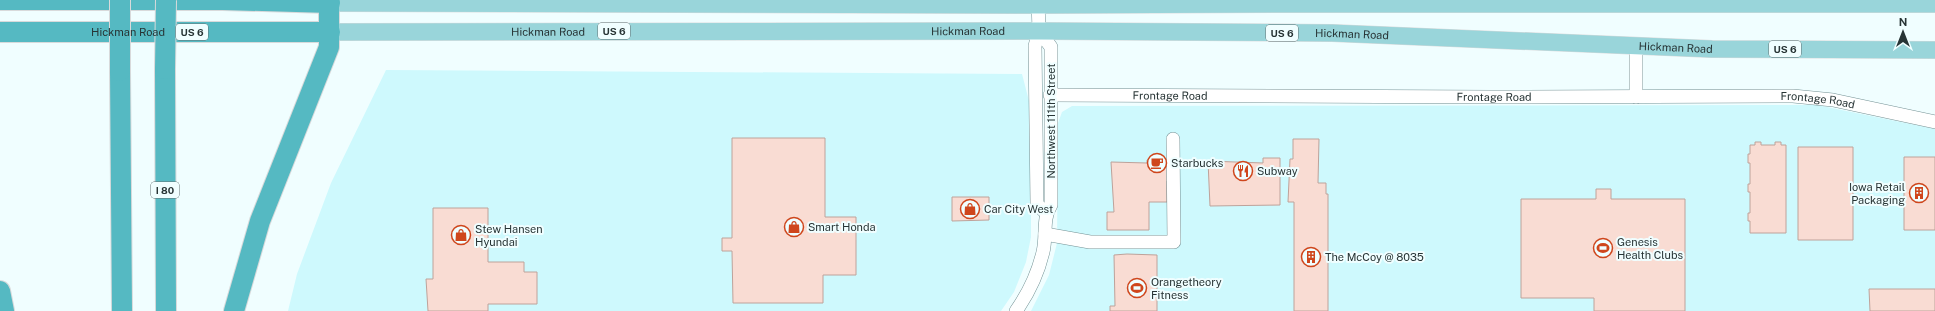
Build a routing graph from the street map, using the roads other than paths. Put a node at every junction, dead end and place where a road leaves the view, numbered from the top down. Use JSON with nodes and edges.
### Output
{"nodes":[{"id":1,"x":0,"y":0,"type":"edge"},
{"id":2,"x":120,"y":0,"type":"edge"},
{"id":3,"x":166,"y":0,"type":"edge"},
{"id":4,"x":330,"y":1,"type":"edge"},
{"id":5,"x":1038,"y":3,"type":"edge"},
{"id":6,"x":1935,"y":4,"type":"edge"},
{"id":7,"x":1039,"y":31,"type":"junction"},
{"id":8,"x":0,"y":32,"type":"edge"},
{"id":9,"x":330,"y":32,"type":"junction"},
{"id":10,"x":1636,"y":46,"type":"junction"},
{"id":11,"x":1935,"y":50,"type":"edge"},
{"id":12,"x":1050,"y":96,"type":"junction"},
{"id":13,"x":1636,"y":97,"type":"junction"},
{"id":14,"x":1935,"y":122,"type":"edge"},
{"id":15,"x":1173,"y":139,"type":"dead end"},
{"id":16,"x":1046,"y":213,"type":"junction"},
{"id":17,"x":1045,"y":234,"type":"junction"},
{"id":18,"x":0,"y":291,"type":"edge"},
{"id":19,"x":4,"y":311,"type":"edge"},
{"id":20,"x":122,"y":311,"type":"edge"},
{"id":21,"x":166,"y":311,"type":"edge"},
{"id":22,"x":234,"y":311,"type":"edge"},
{"id":23,"x":1016,"y":311,"type":"edge"}],
"edges":[{"from":1,"to":4,"type":"highway"},
{"from":2,"to":20,"type":"highway","bridge":true},
{"from":3,"to":21,"type":"highway","number":"I 80","bridge":true},
{"from":4,"to":5,"type":"main road"},
{"from":4,"to":9,"type":"highway"},
{"from":5,"to":6,"type":"main road"},
{"from":5,"to":7,"type":"street","name":"Northwest 111th Street"},
{"from":7,"to":9,"type":"main road","name":"Hickman Road","number":"US 6"},
{"from":7,"to":10,"type":"main road","name":"Hickman Road","number":"US 6"},
{"from":7,"to":12,"type":"street","name":"Northwest 111th Street"},
{"from":7,"to":16,"type":"street","name":"Northwest 111th Street"},
{"from":8,"to":9,"type":"highway","name":"Hickman Road","number":"US 6"},
{"from":9,"to":22,"type":"highway"},
{"from":10,"to":11,"type":"main road","name":"Hickman Road","number":"US 6"},
{"from":10,"to":13,"type":"street"},
{"from":12,"to":13,"type":"street","name":"Frontage Road"},
{"from":12,"to":16,"type":"street","name":"Northwest 111th Street"},
{"from":13,"to":14,"type":"street","name":"Frontage Road"},
{"from":15,"to":17,"type":"street"},
{"from":16,"to":17,"type":"street","name":"Northwest 111th Street"},
{"from":17,"to":23,"type":"street","name":"Northwest 111th Street"},
{"from":18,"to":19,"type":"highway"}]}
